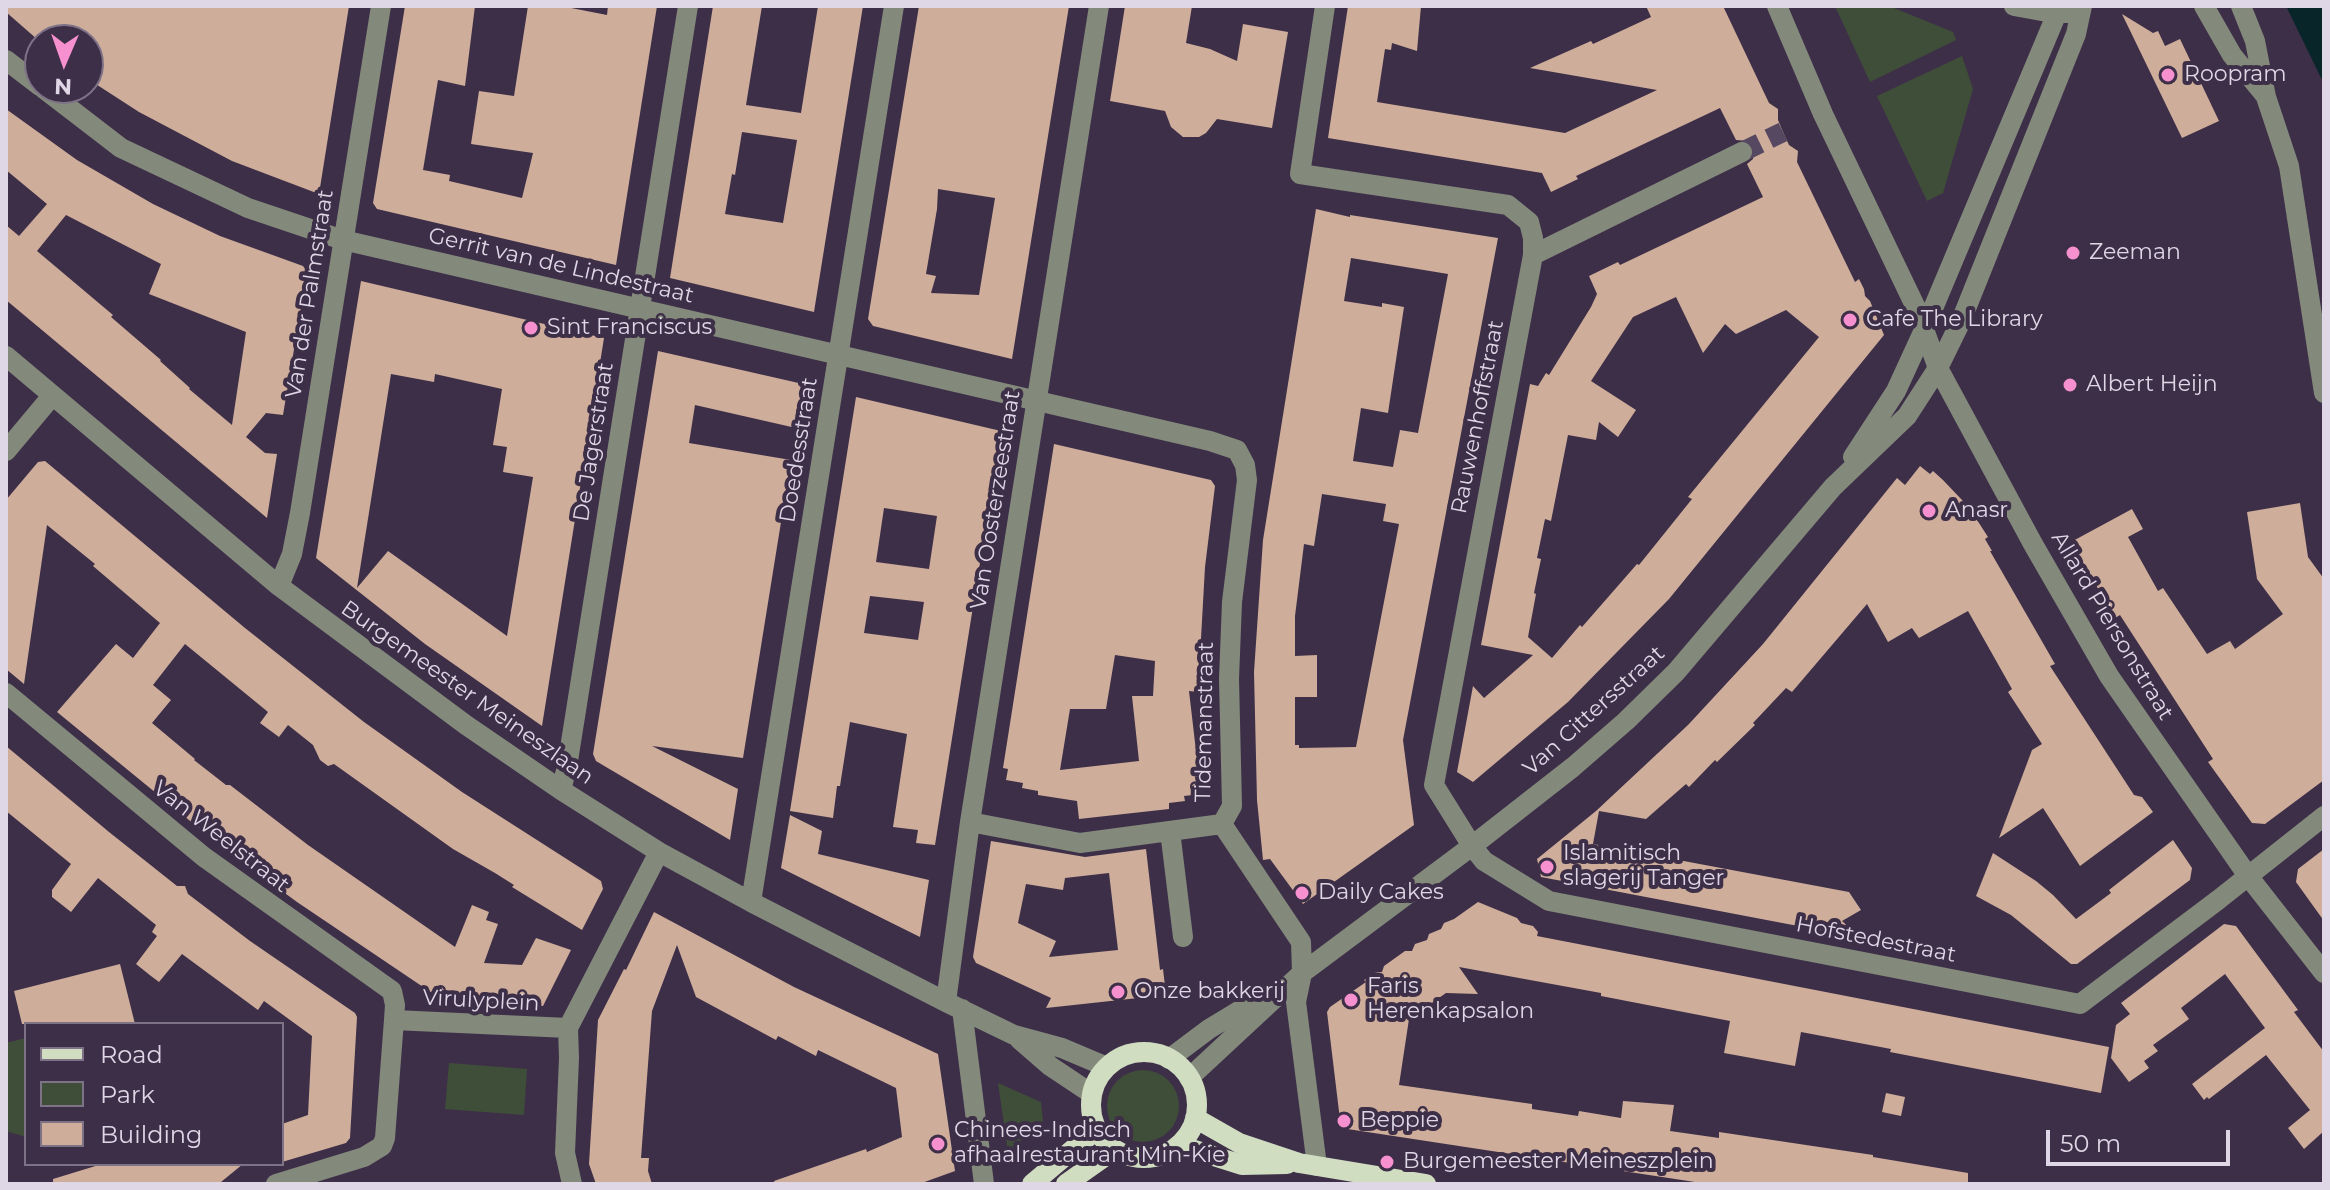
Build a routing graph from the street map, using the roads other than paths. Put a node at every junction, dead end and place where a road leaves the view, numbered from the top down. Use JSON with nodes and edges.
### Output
{"nodes":[{"id":1,"x":381,"y":6,"type":"edge"},
{"id":2,"x":688,"y":6,"type":"edge"},
{"id":3,"x":894,"y":6,"type":"edge"},
{"id":4,"x":1099,"y":6,"type":"edge"},
{"id":5,"x":1325,"y":6,"type":"edge"},
{"id":6,"x":2014,"y":6,"type":"edge"},
{"id":7,"x":2204,"y":6,"type":"edge"},
{"id":8,"x":2241,"y":6,"type":"edge"},
{"id":9,"x":2086,"y":8,"type":"edge"},
{"id":10,"x":2058,"y":10,"type":"edge"},
{"id":11,"x":1782,"y":12,"type":"edge"},
{"id":12,"x":6,"y":60,"type":"edge"},
{"id":13,"x":24,"y":74,"type":"edge"},
{"id":14,"x":2266,"y":97,"type":"junction"},
{"id":15,"x":64,"y":104,"type":"edge"},
{"id":16,"x":1742,"y":152,"type":"tunnel mouth"},
{"id":17,"x":343,"y":240,"type":"junction"},
{"id":18,"x":1533,"y":255,"type":"junction"},
{"id":19,"x":640,"y":309,"type":"junction"},
{"id":20,"x":1924,"y":330,"type":"junction"},
{"id":21,"x":839,"y":355,"type":"junction"},
{"id":22,"x":6,"y":356,"type":"edge"},
{"id":23,"x":1938,"y":368,"type":"junction"},
{"id":24,"x":2324,"y":393,"type":"edge"},
{"id":25,"x":52,"y":396,"type":"junction"},
{"id":26,"x":1036,"y":402,"type":"junction"},
{"id":27,"x":1237,"y":450,"type":"joint"},
{"id":28,"x":6,"y":451,"type":"edge"},
{"id":29,"x":1833,"y":487,"type":"junction"},
{"id":30,"x":279,"y":586,"type":"junction"},
{"id":31,"x":6,"y":693,"type":"edge"},
{"id":32,"x":561,"y":790,"type":"junction"},
{"id":33,"x":2324,"y":816,"type":"edge"},
{"id":34,"x":970,"y":822,"type":"junction"},
{"id":35,"x":1222,"y":824,"type":"junction"},
{"id":36,"x":1170,"y":831,"type":"junction"},
{"id":37,"x":1472,"y":846,"type":"junction"},
{"id":38,"x":659,"y":852,"type":"junction"},
{"id":39,"x":2248,"y":876,"type":"junction"},
{"id":40,"x":751,"y":902,"type":"junction"},
{"id":41,"x":1183,"y":937,"type":"dead end"},
{"id":42,"x":1302,"y":973,"type":"junction"},
{"id":43,"x":2324,"y":973,"type":"edge"},
{"id":44,"x":954,"y":1005,"type":"junction"},
{"id":45,"x":394,"y":1020,"type":"junction"},
{"id":46,"x":568,"y":1028,"type":"junction"},
{"id":47,"x":1014,"y":1035,"type":"junction"},
{"id":48,"x":1169,"y":1059,"type":"junction"},
{"id":49,"x":1107,"y":1067,"type":"junction"},
{"id":50,"x":1189,"y":1078,"type":"junction"},
{"id":51,"x":1092,"y":1094,"type":"junction"},
{"id":52,"x":1195,"y":1118,"type":"junction"},
{"id":53,"x":1096,"y":1130,"type":"junction"},
{"id":54,"x":1179,"y":1145,"type":"junction"},
{"id":55,"x":1114,"y":1150,"type":"junction"},
{"id":56,"x":1308,"y":1165,"type":"junction"},
{"id":57,"x":276,"y":1184,"type":"edge"},
{"id":58,"x":572,"y":1184,"type":"edge"},
{"id":59,"x":984,"y":1184,"type":"edge"},
{"id":60,"x":1032,"y":1184,"type":"edge"},
{"id":61,"x":1066,"y":1184,"type":"edge"},
{"id":62,"x":1426,"y":1184,"type":"edge"}],
"edges":[{"from":1,"to":17,"type":"street","name":"Van der Palmstraat"},
{"from":2,"to":19,"type":"street","name":"De Jagerstraat"},
{"from":3,"to":21,"type":"street","name":"Doedesstraat"},
{"from":4,"to":26,"type":"street","name":"Van Oosterzeestraat"},
{"from":5,"to":18,"type":"street","name":"Rauwenhoffstraat"},
{"from":6,"to":10,"type":"street"},
{"from":7,"to":14,"type":"street"},
{"from":8,"to":14,"type":"street"},
{"from":9,"to":10,"type":"street"},
{"from":9,"to":23,"type":"street","name":"Van Cittersstraat"},
{"from":10,"to":20,"type":"street"},
{"from":11,"to":20,"type":"street","name":"Allard Piersonstraat"},
{"from":12,"to":13,"type":"street","name":"Gerrit van de Lindestraat"},
{"from":14,"to":24,"type":"street"},
{"from":15,"to":17,"type":"street","name":"Gerrit van de Lindestraat"},
{"from":16,"to":18,"type":"street"},
{"from":17,"to":19,"type":"street","name":"Gerrit van de Lindestraat"},
{"from":17,"to":30,"type":"street","name":"Van der Palmstraat"},
{"from":18,"to":37,"type":"street","name":"Rauwenhoffstraat"},
{"from":19,"to":21,"type":"street","name":"Gerrit van de Lindestraat"},
{"from":19,"to":32,"type":"street","name":"De Jagerstraat"},
{"from":20,"to":23,"type":"street","name":"Allard Piersonstraat"},
{"from":20,"to":29,"type":"street"},
{"from":21,"to":26,"type":"street","name":"Gerrit van de Lindestraat"},
{"from":21,"to":40,"type":"street","name":"Doedesstraat"},
{"from":22,"to":25,"type":"street","name":"Burgemeester Meineszlaan"},
{"from":23,"to":29,"type":"street","name":"Van Cittersstraat"},
{"from":23,"to":39,"type":"street","name":"Allard Piersonstraat"},
{"from":25,"to":28,"type":"street"},
{"from":25,"to":30,"type":"street","name":"Burgemeester Meineszlaan"},
{"from":26,"to":27,"type":"street","name":"Gerrit van de Lindestraat"},
{"from":26,"to":34,"type":"street","name":"Van Oosterzeestraat"},
{"from":27,"to":35,"type":"street","name":"Tidemanstraat"},
{"from":29,"to":37,"type":"street","name":"Van Cittersstraat"},
{"from":30,"to":32,"type":"street","name":"Burgemeester Meineszlaan"},
{"from":31,"to":45,"type":"street","name":"Van Weelstraat"},
{"from":32,"to":38,"type":"street","name":"Burgemeester Meineszlaan"},
{"from":33,"to":39,"type":"street","name":"Hofstedestraat"},
{"from":34,"to":36,"type":"street"},
{"from":34,"to":44,"type":"street","name":"Van Oosterzeestraat"},
{"from":35,"to":36,"type":"street"},
{"from":35,"to":42,"type":"street","name":"Tidemanstraat"},
{"from":36,"to":41,"type":"street"},
{"from":37,"to":39,"type":"street","name":"Hofstedestraat"},
{"from":37,"to":42,"type":"street","name":"Van Cittersstraat"},
{"from":38,"to":40,"type":"street","name":"Burgemeester Meineszlaan"},
{"from":38,"to":46,"type":"street"},
{"from":39,"to":43,"type":"street","name":"Allard Piersonstraat"},
{"from":40,"to":44,"type":"street","name":"Burgemeester Meineszlaan"},
{"from":42,"to":48,"type":"street","name":"Van Cittersstraat"},
{"from":42,"to":50,"type":"street","name":"Van Cittersstraat"},
{"from":42,"to":56,"type":"street"},
{"from":44,"to":47,"type":"street"},
{"from":44,"to":59,"type":"street"},
{"from":45,"to":46,"type":"street","name":"Virulyplein"},
{"from":45,"to":57,"type":"street","name":"Virulyplein"},
{"from":46,"to":58,"type":"street","name":"Virulyplein"},
{"from":47,"to":49,"type":"street"},
{"from":47,"to":51,"type":"street"},
{"from":48,"to":49,"type":"main road"},
{"from":48,"to":50,"type":"main road"},
{"from":49,"to":51,"type":"main road"},
{"from":50,"to":52,"type":"main road"},
{"from":51,"to":53,"type":"main road"},
{"from":52,"to":54,"type":"main road"},
{"from":52,"to":56,"type":"main road"},
{"from":53,"to":55,"type":"main road"},
{"from":53,"to":60,"type":"main road"},
{"from":54,"to":55,"type":"main road"},
{"from":54,"to":56,"type":"main road"},
{"from":55,"to":61,"type":"main road"},
{"from":56,"to":62,"type":"main road"}]}
